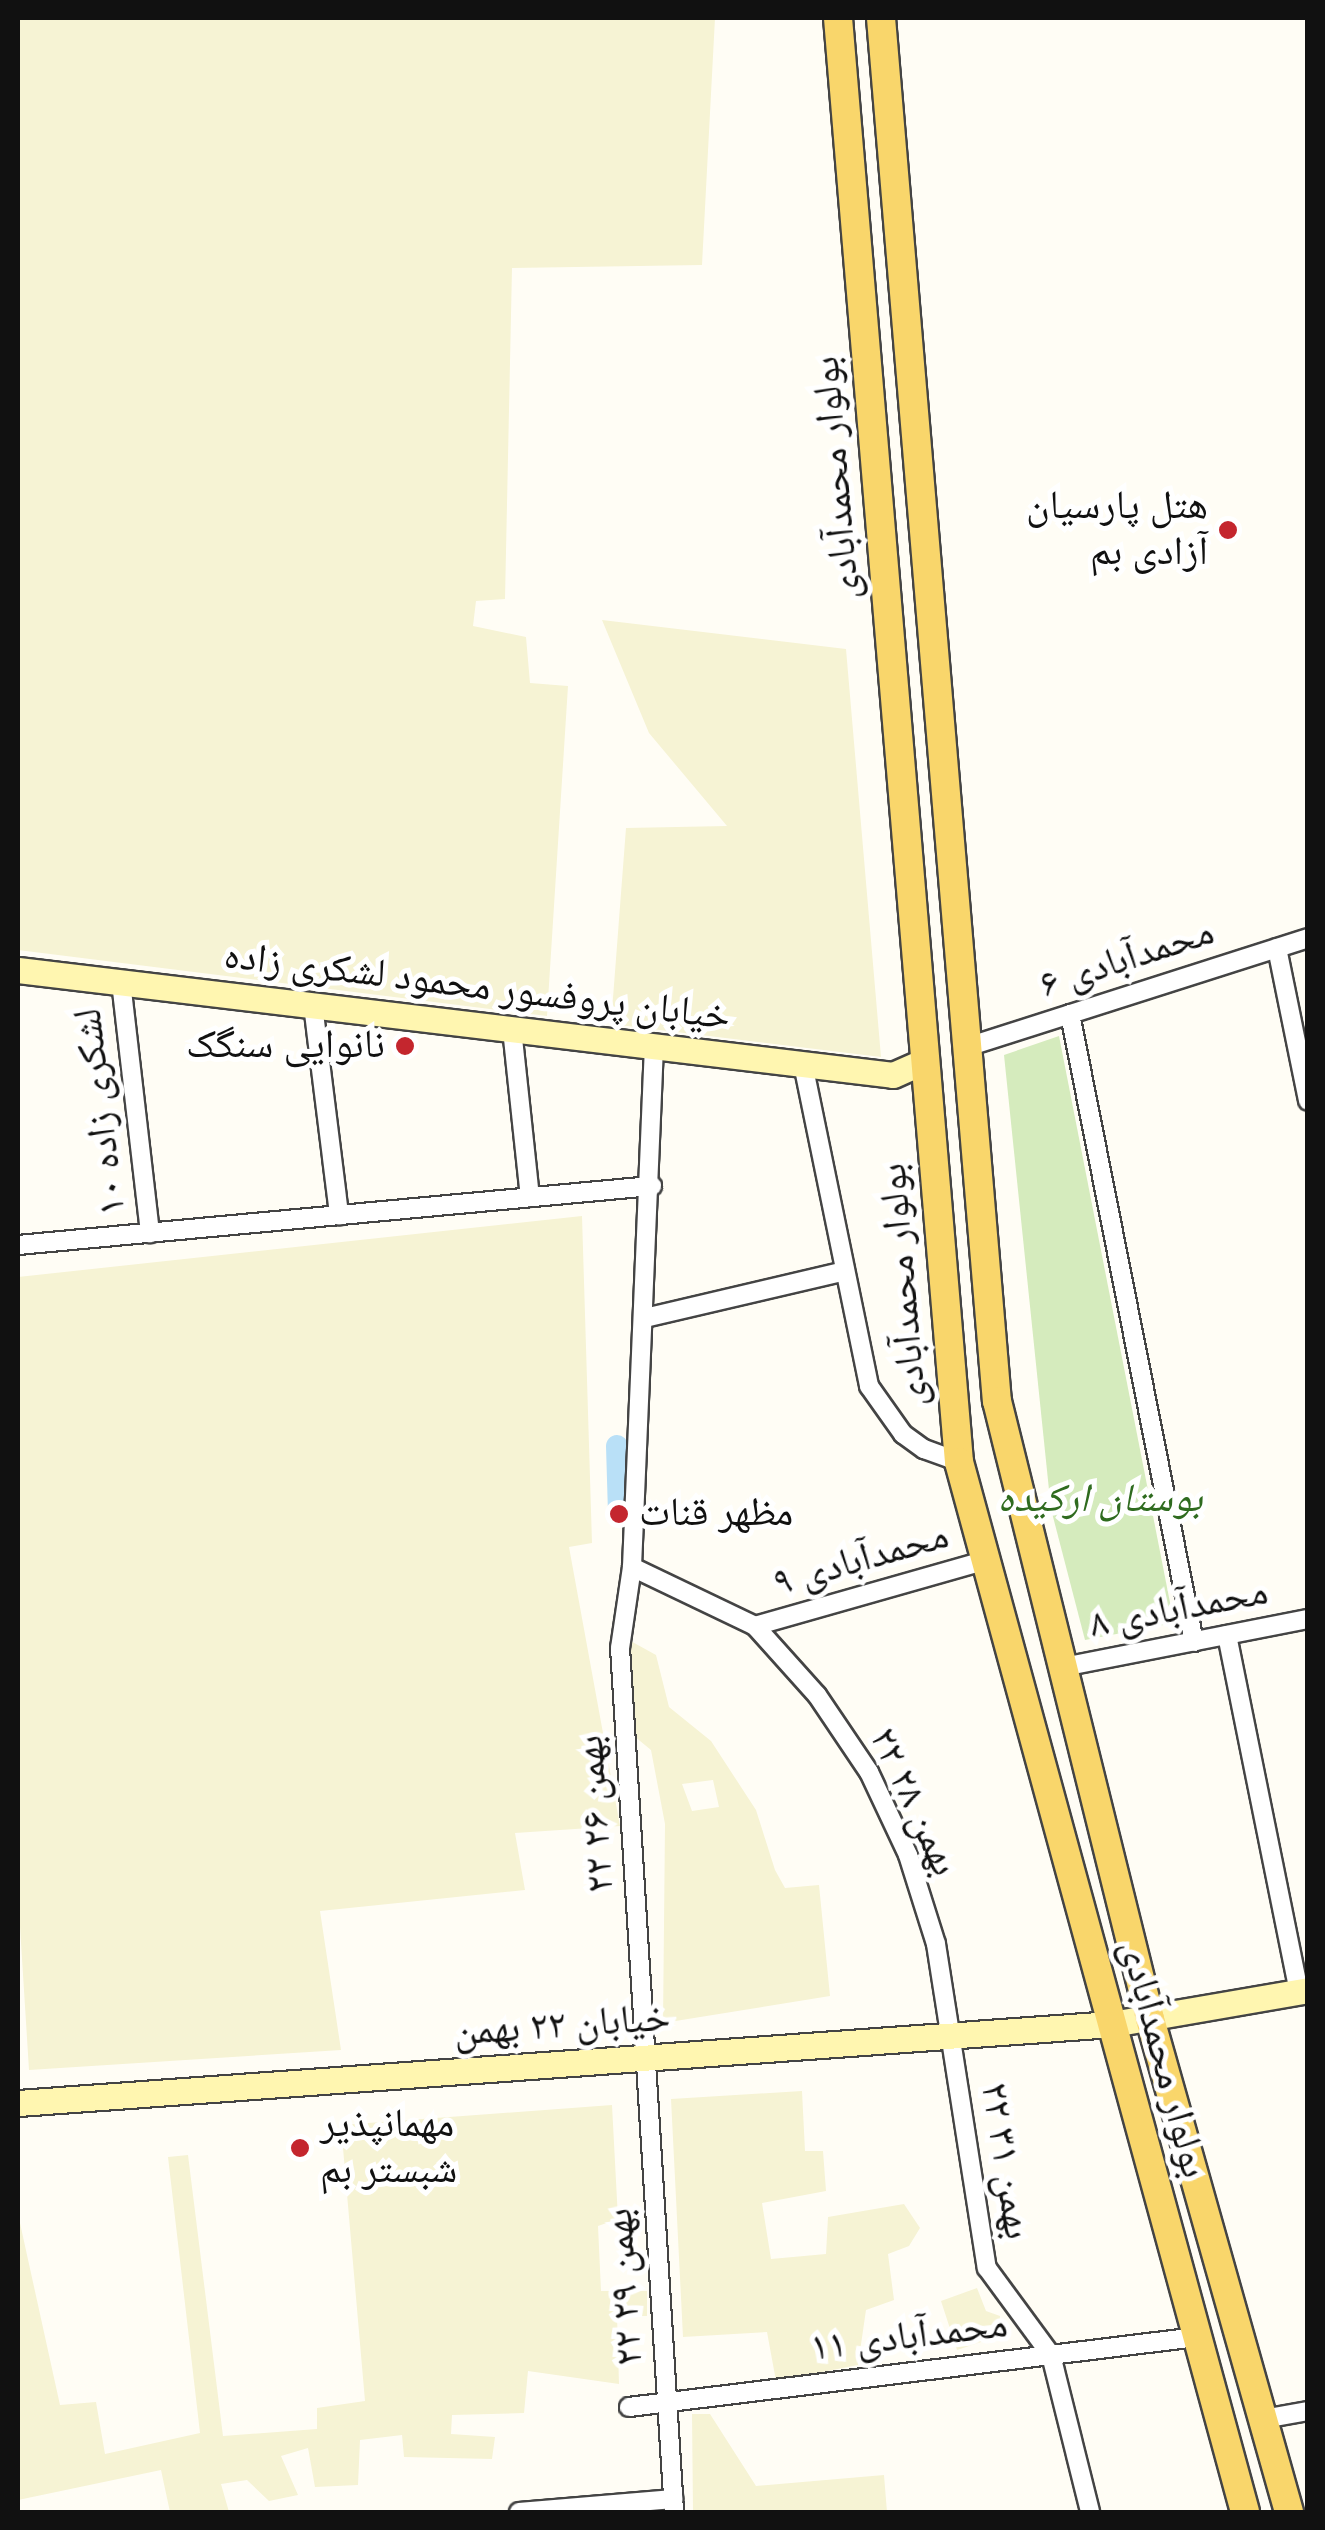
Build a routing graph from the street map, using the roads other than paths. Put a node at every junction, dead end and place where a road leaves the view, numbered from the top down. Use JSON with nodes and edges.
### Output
{"nodes":[{"id":1,"x":838,"y":18,"type":"edge"},
{"id":2,"x":880,"y":18,"type":"edge"},
{"id":3,"x":1308,"y":938,"type":"edge"},
{"id":4,"x":1276,"y":948,"type":"junction"},
{"id":5,"x":18,"y":970,"type":"edge"},
{"id":6,"x":121,"y":982,"type":"junction"},
{"id":7,"x":313,"y":1005,"type":"junction"},
{"id":8,"x":1070,"y":1014,"type":"junction"},
{"id":9,"x":512,"y":1029,"type":"junction"},
{"id":10,"x":654,"y":1046,"type":"junction"},
{"id":11,"x":968,"y":1046,"type":"junction"},
{"id":12,"x":926,"y":1060,"type":"junction"},
{"id":13,"x":803,"y":1064,"type":"junction"},
{"id":14,"x":1308,"y":1101,"type":"edge"},
{"id":15,"x":652,"y":1186,"type":"junction"},
{"id":16,"x":530,"y":1198,"type":"junction"},
{"id":17,"x":339,"y":1215,"type":"junction"},
{"id":18,"x":150,"y":1233,"type":"junction"},
{"id":19,"x":18,"y":1245,"type":"edge"},
{"id":20,"x":845,"y":1271,"type":"junction"},
{"id":21,"x":645,"y":1318,"type":"junction"},
{"id":22,"x":960,"y":1462,"type":"junction"},
{"id":23,"x":986,"y":1560,"type":"junction"},
{"id":24,"x":632,"y":1567,"type":"junction"},
{"id":25,"x":1308,"y":1619,"type":"edge"},
{"id":26,"x":755,"y":1626,"type":"junction"},
{"id":27,"x":1226,"y":1635,"type":"junction"},
{"id":28,"x":1194,"y":1642,"type":"junction"},
{"id":29,"x":1063,"y":1668,"type":"junction"},
{"id":30,"x":1304,"y":1991,"type":"edge"},
{"id":31,"x":1150,"y":2019,"type":"junction"},
{"id":32,"x":1112,"y":2024,"type":"junction"},
{"id":33,"x":950,"y":2035,"type":"junction"},
{"id":34,"x":646,"y":2057,"type":"junction"},
{"id":35,"x":18,"y":2102,"type":"edge"},
{"id":36,"x":1197,"y":2338,"type":"junction"},
{"id":37,"x":1051,"y":2355,"type":"junction"},
{"id":38,"x":667,"y":2402,"type":"junction"},
{"id":39,"x":629,"y":2407,"type":"dead end"},
{"id":40,"x":1308,"y":2411,"type":"edge"},
{"id":41,"x":1263,"y":2419,"type":"junction"},
{"id":42,"x":673,"y":2506,"type":"edge"},
{"id":43,"x":519,"y":2512,"type":"edge"},
{"id":44,"x":1090,"y":2512,"type":"edge"},
{"id":45,"x":1244,"y":2512,"type":"edge"},
{"id":46,"x":1289,"y":2512,"type":"edge"}],
"edges":[{"from":1,"to":12,"type":"main road","name":"بولوار محمدآبادی"},
{"from":2,"to":11,"type":"main road","name":"بولوار محمدآبادی"},
{"from":3,"to":4,"type":"street","name":"محمدآبادی ۶"},
{"from":4,"to":8,"type":"street","name":"محمدآبادی ۶"},
{"from":4,"to":14,"type":"street"},
{"from":5,"to":6,"type":"main road","name":"خیابان پروفسور محمود لشکری زاده"},
{"from":6,"to":7,"type":"main road","name":"خیابان پروفسور محمود لشکری زاده"},
{"from":6,"to":18,"type":"street","name":"لشکری زاده ١٠"},
{"from":7,"to":9,"type":"main road","name":"خیابان پروفسور محمود لشکری زاده"},
{"from":7,"to":17,"type":"street"},
{"from":8,"to":11,"type":"street","name":"محمدآبادی ۶"},
{"from":8,"to":28,"type":"street"},
{"from":9,"to":10,"type":"main road","name":"خیابان پروفسور محمود لشکری زاده"},
{"from":9,"to":16,"type":"street"},
{"from":10,"to":13,"type":"main road","name":"خیابان پروفسور محمود لشکری زاده"},
{"from":10,"to":15,"type":"street","name":"۲۲ بهمن ۲۶"},
{"from":11,"to":12,"type":"main road"},
{"from":11,"to":29,"type":"main road","name":"بولوار محمدآبادی"},
{"from":12,"to":13,"type":"main road","name":"خیابان پروفسور محمود لشکری زاده"},
{"from":12,"to":22,"type":"main road","name":"بولوار محمدآبادی"},
{"from":13,"to":20,"type":"street"},
{"from":15,"to":16,"type":"street"},
{"from":15,"to":21,"type":"street","name":"۲۲ بهمن ۲۶"},
{"from":16,"to":17,"type":"street"},
{"from":17,"to":18,"type":"street"},
{"from":18,"to":19,"type":"street"},
{"from":20,"to":21,"type":"street"},
{"from":20,"to":22,"type":"street"},
{"from":21,"to":24,"type":"street","name":"۲۲ بهمن ۲۶"},
{"from":22,"to":23,"type":"main road","name":"بولوار محمدآبادی"},
{"from":23,"to":26,"type":"street","name":"محمدآبادی ۹"},
{"from":23,"to":32,"type":"main road","name":"بولوار محمدآبادی"},
{"from":24,"to":26,"type":"street"},
{"from":24,"to":34,"type":"street","name":"۲۲ بهمن ۲۶"},
{"from":25,"to":27,"type":"street","name":"محمدآبادی ۸"},
{"from":26,"to":33,"type":"street","name":"۲۲ بهمن ۲۸"},
{"from":27,"to":28,"type":"street","name":"محمدآبادی ۸"},
{"from":27,"to":30,"type":"street"},
{"from":28,"to":29,"type":"street","name":"محمدآبادی ۸"},
{"from":29,"to":31,"type":"main road","name":"بولوار محمدآبادی"},
{"from":30,"to":31,"type":"main road","name":"خیابان ۲۲ بهمن"},
{"from":31,"to":32,"type":"main road","name":"خیابان ۲۲ بهمن"},
{"from":31,"to":41,"type":"main road","name":"بولوار محمدآبادی"},
{"from":32,"to":33,"type":"main road","name":"خیابان ۲۲ بهمن"},
{"from":32,"to":36,"type":"main road","name":"بولوار محمدآبادی"},
{"from":33,"to":34,"type":"main road","name":"خیابان ۲۲ بهمن"},
{"from":33,"to":37,"type":"street","name":"۲۲ بهمن ۳۱"},
{"from":34,"to":35,"type":"main road","name":"خیابان ۲۲ بهمن"},
{"from":34,"to":38,"type":"street","name":"۲۲ بهمن ۲۹"},
{"from":36,"to":37,"type":"street","name":"محمدآبادی ۱۱"},
{"from":36,"to":45,"type":"main road","name":"بولوار محمدآبادی"},
{"from":37,"to":38,"type":"street","name":"محمدآبادی ۱۱"},
{"from":37,"to":44,"type":"street","name":"۲۲ بهمن ۳۱"},
{"from":38,"to":39,"type":"street","name":"محمدآبادی ۱۱"},
{"from":38,"to":42,"type":"street","name":"۲۲ بهمن ۲۹"},
{"from":40,"to":41,"type":"street"},
{"from":41,"to":46,"type":"main road","name":"بولوار محمدآبادی"},
{"from":42,"to":43,"type":"street"}]}
